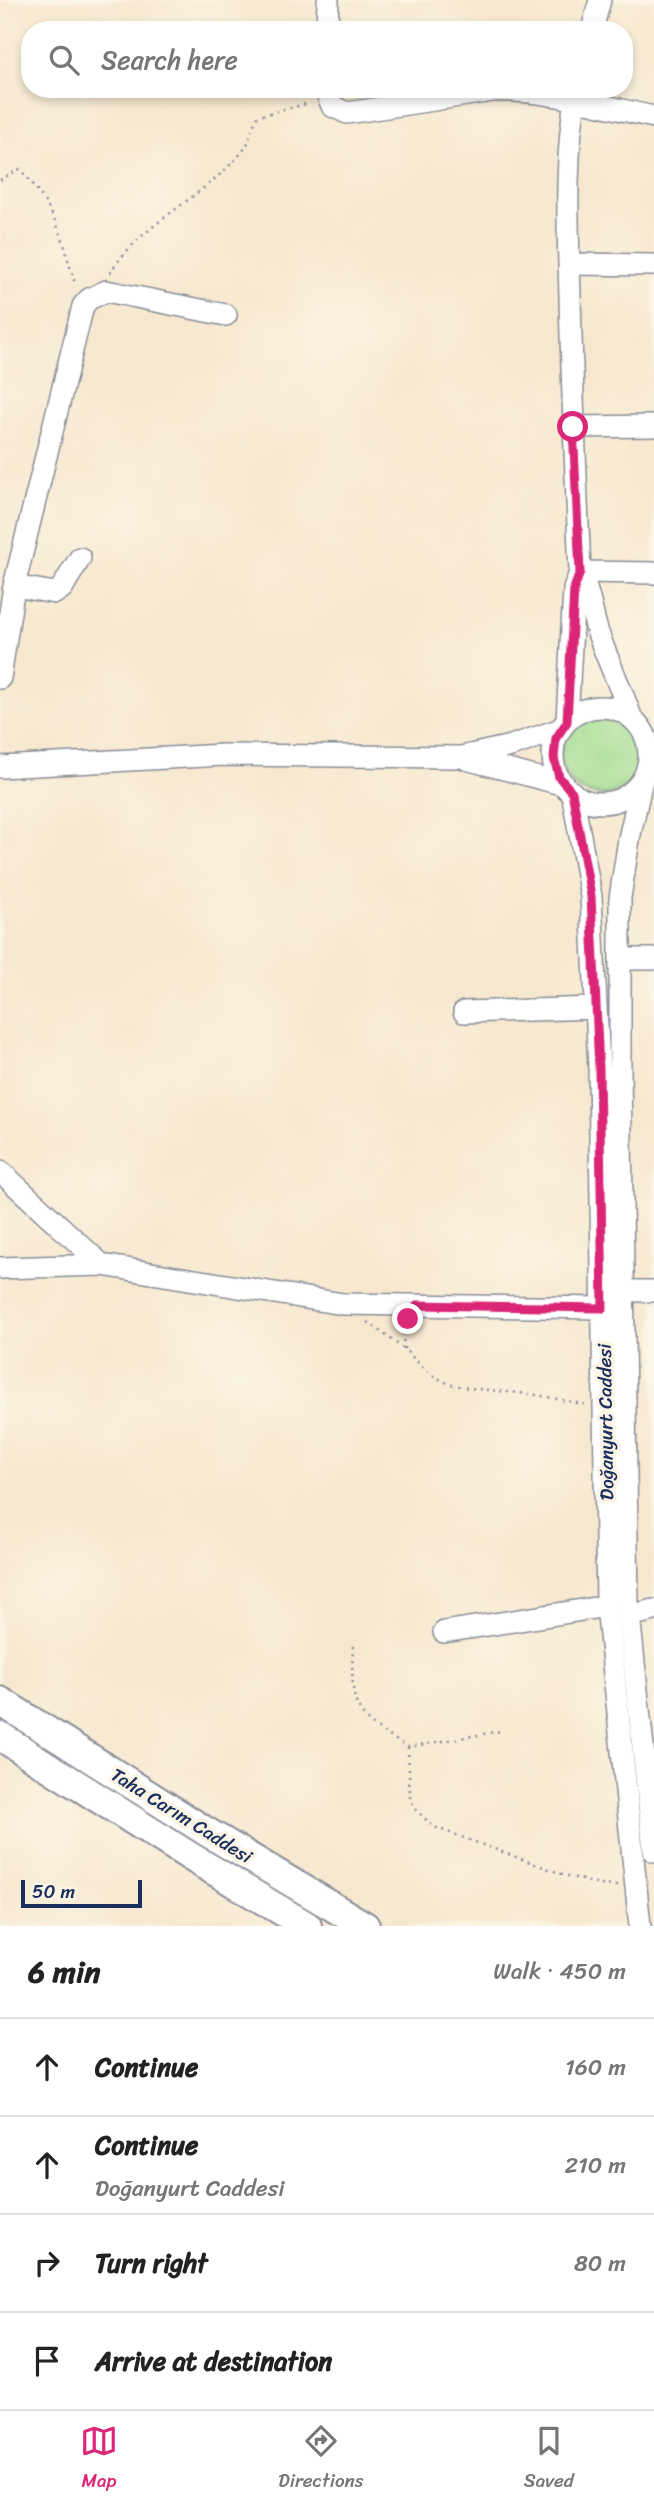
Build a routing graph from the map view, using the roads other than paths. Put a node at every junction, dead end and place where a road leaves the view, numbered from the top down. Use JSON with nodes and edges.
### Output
{"nodes":[{"id":1,"x":328,"y":0,"type":"edge"},
{"id":2,"x":600,"y":0,"type":"edge"},
{"id":3,"x":327,"y":21,"type":"edge"},
{"id":4,"x":594,"y":21,"type":"edge"},
{"id":5,"x":328,"y":98,"type":"edge"},
{"id":6,"x":451,"y":98,"type":"edge"},
{"id":7,"x":575,"y":98,"type":"edge"},
{"id":8,"x":592,"y":98,"type":"edge"},
{"id":9,"x":654,"y":117,"type":"edge"},
{"id":10,"x":569,"y":264,"type":"junction"},
{"id":11,"x":654,"y":265,"type":"edge"},
{"id":12,"x":226,"y":315,"type":"dead end"},
{"id":13,"x":654,"y":426,"type":"edge"},
{"id":14,"x":573,"y":427,"type":"junction"},
{"id":15,"x":80,"y":558,"type":"dead end"},
{"id":16,"x":580,"y":572,"type":"junction"},
{"id":17,"x":654,"y":573,"type":"edge"},
{"id":18,"x":14,"y":586,"type":"junction"},
{"id":19,"x":0,"y":678,"type":"edge"},
{"id":20,"x":641,"y":723,"type":"edge"},
{"id":21,"x":564,"y":725,"type":"junction"},
{"id":22,"x":461,"y":757,"type":"junction"},
{"id":23,"x":0,"y":766,"type":"edge"},
{"id":24,"x":647,"y":777,"type":"edge"},
{"id":25,"x":568,"y":789,"type":"junction"},
{"id":26,"x":644,"y":817,"type":"edge"},
{"id":27,"x":620,"y":959,"type":"junction"},
{"id":28,"x":654,"y":959,"type":"edge"},
{"id":29,"x":596,"y":1008,"type":"junction"},
{"id":30,"x":464,"y":1013,"type":"dead end"},
{"id":31,"x":0,"y":1176,"type":"edge"},
{"id":32,"x":102,"y":1265,"type":"junction"},
{"id":33,"x":0,"y":1268,"type":"edge"},
{"id":34,"x":624,"y":1291,"type":"junction"},
{"id":35,"x":654,"y":1291,"type":"edge"},
{"id":36,"x":603,"y":1308,"type":"junction"},
{"id":37,"x":607,"y":1606,"type":"junction"},
{"id":38,"x":654,"y":1610,"type":"edge"},
{"id":39,"x":629,"y":1616,"type":"junction"},
{"id":40,"x":444,"y":1632,"type":"dead end"},
{"id":41,"x":0,"y":1701,"type":"edge"},
{"id":42,"x":0,"y":1736,"type":"edge"},
{"id":43,"x":652,"y":1808,"type":"edge"},
{"id":44,"x":654,"y":1851,"type":"edge"},
{"id":45,"x":307,"y":1926,"type":"edge"},
{"id":46,"x":365,"y":1926,"type":"edge"},
{"id":47,"x":640,"y":1926,"type":"edge"}],
"edges":[{"from":1,"to":3,"type":"street"},
{"from":2,"to":4,"type":"street"},
{"from":5,"to":6,"type":"street"},
{"from":7,"to":10,"type":"street"},
{"from":8,"to":9,"type":"street"},
{"from":10,"to":11,"type":"street"},
{"from":10,"to":14,"type":"street"},
{"from":12,"to":18,"type":"street"},
{"from":13,"to":14,"type":"street"},
{"from":14,"to":16,"type":"street"},
{"from":15,"to":18,"type":"street"},
{"from":16,"to":17,"type":"street"},
{"from":16,"to":20,"type":"street"},
{"from":16,"to":21,"type":"street"},
{"from":18,"to":19,"type":"street"},
{"from":20,"to":21,"type":"street"},
{"from":20,"to":24,"type":"street"},
{"from":21,"to":22,"type":"street"},
{"from":21,"to":25,"type":"street"},
{"from":22,"to":23,"type":"street"},
{"from":22,"to":25,"type":"street"},
{"from":24,"to":25,"type":"street"},
{"from":24,"to":26,"type":"street","name":"Doğanyurt Caddesi"},
{"from":25,"to":29,"type":"street","name":"Doğanyurt Caddesi"},
{"from":26,"to":27,"type":"street","name":"Doğanyurt Caddesi"},
{"from":27,"to":28,"type":"street"},
{"from":27,"to":34,"type":"street","name":"Doğanyurt Caddesi"},
{"from":29,"to":30,"type":"street"},
{"from":29,"to":36,"type":"street","name":"Doğanyurt Caddesi"},
{"from":31,"to":32,"type":"street"},
{"from":32,"to":33,"type":"street"},
{"from":32,"to":36,"type":"street"},
{"from":34,"to":35,"type":"street"},
{"from":34,"to":39,"type":"street","name":"Doğanyurt Caddesi"},
{"from":36,"to":37,"type":"street","name":"Doğanyurt Caddesi"},
{"from":37,"to":40,"type":"street"},
{"from":37,"to":47,"type":"street","name":"Doğanyurt Caddesi"},
{"from":38,"to":39,"type":"street"},
{"from":39,"to":43,"type":"street","name":"Doğanyurt Caddesi"},
{"from":41,"to":46,"type":"main road","name":"Taha Carım Caddesi"},
{"from":42,"to":45,"type":"main road","name":"Taha Carım Caddesi"},
{"from":43,"to":44,"type":"street","name":"Doğanyurt Caddesi"}]}
